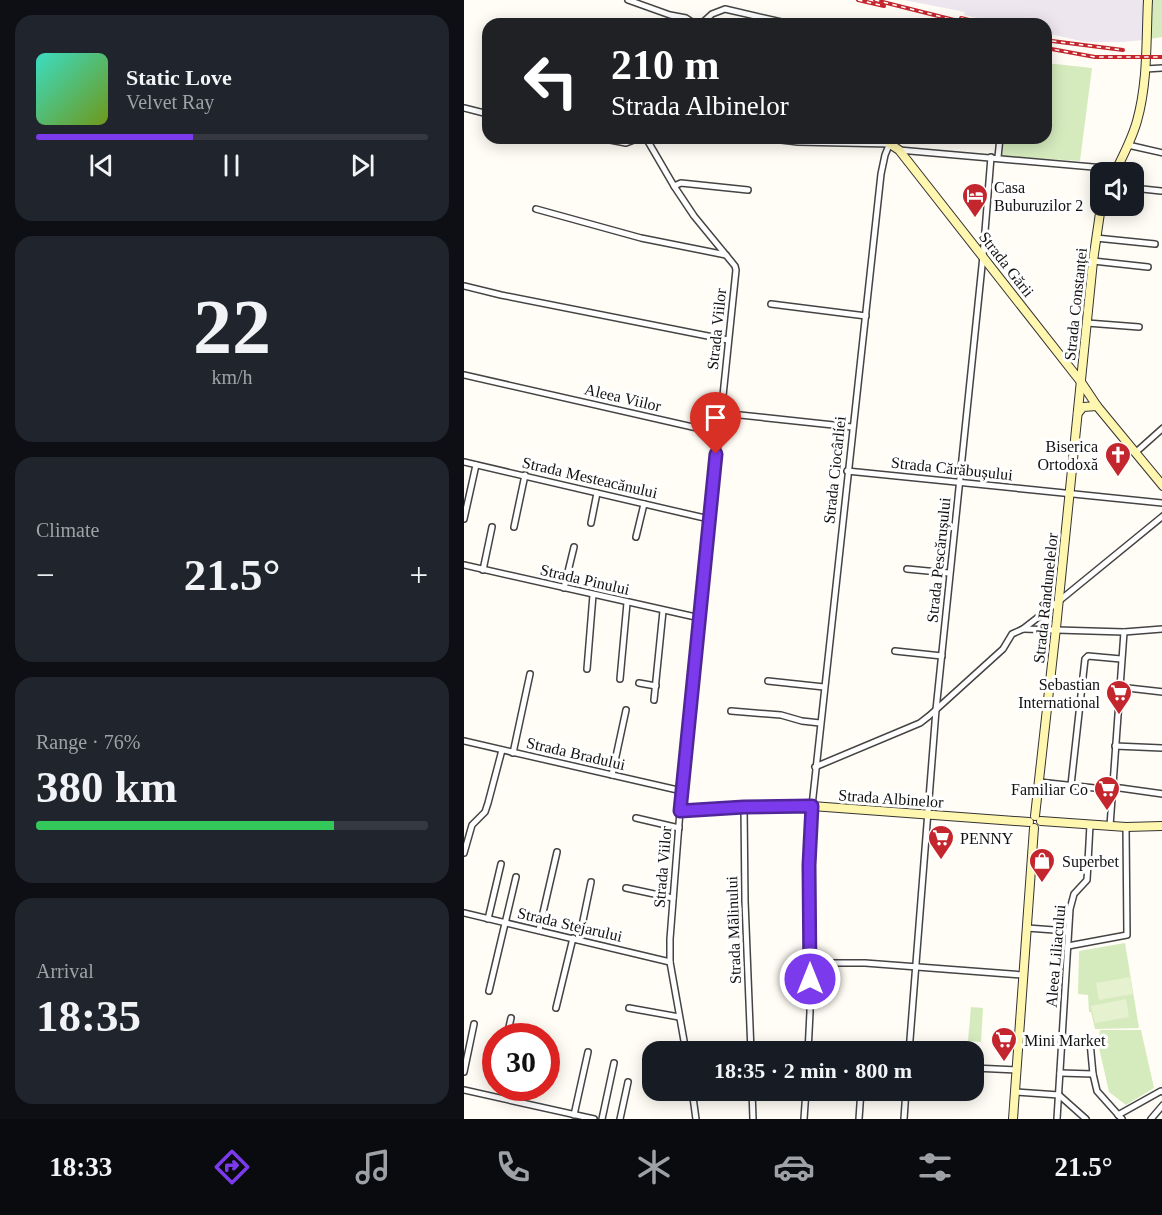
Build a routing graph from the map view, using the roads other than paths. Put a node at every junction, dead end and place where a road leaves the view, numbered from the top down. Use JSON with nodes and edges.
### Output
{"nodes":[{"id":1,"x":629,"y":0,"type":"edge"},
{"id":2,"x":1148,"y":0,"type":"edge"},
{"id":3,"x":686,"y":18,"type":"edge"},
{"id":4,"x":707,"y":18,"type":"edge"},
{"id":5,"x":764,"y":18,"type":"edge"},
{"id":6,"x":1163,"y":68,"type":"edge"},
{"id":7,"x":1145,"y":69,"type":"junction"},
{"id":8,"x":464,"y":108,"type":"edge"},
{"id":9,"x":482,"y":112,"type":"edge"},
{"id":10,"x":650,"y":144,"type":"edge"},
{"id":11,"x":888,"y":144,"type":"edge"},
{"id":12,"x":893,"y":144,"type":"edge"},
{"id":13,"x":999,"y":144,"type":"edge"},
{"id":14,"x":1128,"y":146,"type":"junction"},
{"id":15,"x":899,"y":150,"type":"junction"},
{"id":16,"x":1163,"y":153,"type":"edge"},
{"id":17,"x":991,"y":157,"type":"junction"},
{"id":18,"x":998,"y":158,"type":"junction"},
{"id":19,"x":1120,"y":162,"type":"edge"},
{"id":20,"x":1090,"y":168,"type":"edge"},
{"id":21,"x":674,"y":186,"type":"junction"},
{"id":22,"x":1144,"y":189,"type":"edge"},
{"id":23,"x":748,"y":190,"type":"dead end"},
{"id":24,"x":1161,"y":191,"type":"edge"},
{"id":25,"x":536,"y":208,"type":"dead end"},
{"id":26,"x":1099,"y":216,"type":"edge"},
{"id":27,"x":1096,"y":238,"type":"junction"},
{"id":28,"x":1155,"y":244,"type":"dead end"},
{"id":29,"x":726,"y":255,"type":"junction"},
{"id":30,"x":983,"y":256,"type":"junction"},
{"id":31,"x":1093,"y":261,"type":"junction"},
{"id":32,"x":1148,"y":267,"type":"dead end"},
{"id":33,"x":464,"y":286,"type":"edge"},
{"id":34,"x":771,"y":304,"type":"dead end"},
{"id":35,"x":866,"y":316,"type":"junction"},
{"id":36,"x":1087,"y":323,"type":"junction"},
{"id":37,"x":1139,"y":327,"type":"dead end"},
{"id":38,"x":728,"y":340,"type":"junction"},
{"id":39,"x":464,"y":375,"type":"edge"},
{"id":40,"x":1081,"y":382,"type":"junction"},
{"id":41,"x":1097,"y":406,"type":"junction"},
{"id":42,"x":721,"y":413,"type":"junction"},
{"id":43,"x":1078,"y":413,"type":"junction"},
{"id":44,"x":852,"y":427,"type":"junction"},
{"id":45,"x":1163,"y":428,"type":"edge"},
{"id":46,"x":719,"y":432,"type":"junction"},
{"id":47,"x":1135,"y":453,"type":"junction"},
{"id":48,"x":464,"y":462,"type":"edge"},
{"id":49,"x":476,"y":465,"type":"junction"},
{"id":50,"x":847,"y":471,"type":"junction"},
{"id":51,"x":525,"y":476,"type":"junction"},
{"id":52,"x":1156,"y":480,"type":"junction"},
{"id":53,"x":959,"y":483,"type":"junction"},
{"id":54,"x":1163,"y":486,"type":"edge"},
{"id":55,"x":1163,"y":491,"type":"edge"},
{"id":56,"x":597,"y":493,"type":"junction"},
{"id":57,"x":1069,"y":494,"type":"junction"},
{"id":58,"x":1163,"y":503,"type":"edge"},
{"id":59,"x":644,"y":504,"type":"junction"},
{"id":60,"x":1163,"y":516,"type":"edge"},
{"id":61,"x":464,"y":519,"type":"edge"},
{"id":62,"x":709,"y":519,"type":"junction"},
{"id":63,"x":591,"y":523,"type":"dead end"},
{"id":64,"x":492,"y":527,"type":"dead end"},
{"id":65,"x":514,"y":527,"type":"dead end"},
{"id":66,"x":636,"y":537,"type":"dead end"},
{"id":67,"x":574,"y":547,"type":"dead end"},
{"id":68,"x":464,"y":566,"type":"edge"},
{"id":69,"x":906,"y":569,"type":"dead end"},
{"id":70,"x":483,"y":570,"type":"junction"},
{"id":71,"x":949,"y":573,"type":"junction"},
{"id":72,"x":564,"y":588,"type":"junction"},
{"id":73,"x":593,"y":595,"type":"junction"},
{"id":74,"x":1059,"y":601,"type":"junction"},
{"id":75,"x":627,"y":603,"type":"junction"},
{"id":76,"x":663,"y":611,"type":"junction"},
{"id":77,"x":700,"y":618,"type":"junction"},
{"id":78,"x":1056,"y":628,"type":"junction"},
{"id":79,"x":1023,"y":629,"type":"junction"},
{"id":80,"x":1163,"y":629,"type":"edge"},
{"id":81,"x":1124,"y":632,"type":"junction"},
{"id":82,"x":895,"y":651,"type":"dead end"},
{"id":83,"x":942,"y":656,"type":"junction"},
{"id":84,"x":1121,"y":659,"type":"junction"},
{"id":85,"x":587,"y":669,"type":"dead end"},
{"id":86,"x":530,"y":674,"type":"dead end"},
{"id":87,"x":620,"y":679,"type":"dead end"},
{"id":88,"x":768,"y":681,"type":"dead end"},
{"id":89,"x":639,"y":683,"type":"dead end"},
{"id":90,"x":656,"y":686,"type":"junction"},
{"id":91,"x":824,"y":687,"type":"junction"},
{"id":92,"x":1120,"y":687,"type":"junction"},
{"id":93,"x":1163,"y":692,"type":"edge"},
{"id":94,"x":654,"y":700,"type":"dead end"},
{"id":95,"x":626,"y":710,"type":"dead end"},
{"id":96,"x":936,"y":710,"type":"junction"},
{"id":97,"x":731,"y":711,"type":"dead end"},
{"id":98,"x":820,"y":723,"type":"junction"},
{"id":99,"x":464,"y":741,"type":"edge"},
{"id":100,"x":1115,"y":746,"type":"junction"},
{"id":101,"x":1162,"y":748,"type":"edge"},
{"id":102,"x":502,"y":750,"type":"junction"},
{"id":103,"x":513,"y":753,"type":"junction"},
{"id":104,"x":815,"y":767,"type":"junction"},
{"id":105,"x":612,"y":775,"type":"junction"},
{"id":106,"x":1039,"y":782,"type":"junction"},
{"id":107,"x":1071,"y":785,"type":"junction"},
{"id":108,"x":1113,"y":788,"type":"junction"},
{"id":109,"x":682,"y":791,"type":"junction"},
{"id":110,"x":1163,"y":794,"type":"edge"},
{"id":111,"x":812,"y":806,"type":"junction"},
{"id":112,"x":744,"y":807,"type":"junction"},
{"id":113,"x":680,"y":811,"type":"junction"},
{"id":114,"x":927,"y":814,"type":"junction"},
{"id":115,"x":636,"y":818,"type":"dead end"},
{"id":116,"x":1035,"y":822,"type":"junction"},
{"id":117,"x":1090,"y":825,"type":"junction"},
{"id":118,"x":1110,"y":826,"type":"junction"},
{"id":119,"x":1163,"y":826,"type":"edge"},
{"id":120,"x":1126,"y":827,"type":"junction"},
{"id":121,"x":679,"y":828,"type":"junction"},
{"id":122,"x":557,"y":852,"type":"dead end"},
{"id":123,"x":464,"y":853,"type":"edge"},
{"id":124,"x":501,"y":864,"type":"dead end"},
{"id":125,"x":516,"y":877,"type":"dead end"},
{"id":126,"x":591,"y":882,"type":"dead end"},
{"id":127,"x":626,"y":888,"type":"dead end"},
{"id":128,"x":673,"y":898,"type":"junction"},
{"id":129,"x":464,"y":913,"type":"edge"},
{"id":130,"x":488,"y":919,"type":"junction"},
{"id":131,"x":506,"y":923,"type":"junction"},
{"id":132,"x":1027,"y":928,"type":"junction"},
{"id":133,"x":539,"y":930,"type":"junction"},
{"id":134,"x":1068,"y":931,"type":"junction"},
{"id":135,"x":576,"y":939,"type":"junction"},
{"id":136,"x":1068,"y":946,"type":"junction"},
{"id":137,"x":670,"y":962,"type":"junction"},
{"id":138,"x":810,"y":963,"type":"junction"},
{"id":139,"x":916,"y":967,"type":"junction"},
{"id":140,"x":1023,"y":975,"type":"junction"},
{"id":141,"x":489,"y":991,"type":"dead end"},
{"id":142,"x":556,"y":1008,"type":"dead end"},
{"id":143,"x":629,"y":1008,"type":"dead end"},
{"id":144,"x":679,"y":1017,"type":"junction"},
{"id":145,"x":511,"y":1018,"type":"dead end"},
{"id":146,"x":510,"y":1023,"type":"edge"},
{"id":147,"x":474,"y":1024,"type":"dead end"},
{"id":148,"x":684,"y":1041,"type":"edge"},
{"id":149,"x":751,"y":1041,"type":"edge"},
{"id":150,"x":808,"y":1041,"type":"edge"},
{"id":151,"x":910,"y":1041,"type":"edge"},
{"id":152,"x":1090,"y":1042,"type":"dead end"},
{"id":153,"x":588,"y":1052,"type":"dead end"},
{"id":154,"x":614,"y":1063,"type":"dead end"},
{"id":155,"x":984,"y":1068,"type":"edge"},
{"id":156,"x":1017,"y":1070,"type":"junction"},
{"id":157,"x":464,"y":1072,"type":"edge"},
{"id":158,"x":1060,"y":1072,"type":"junction"},
{"id":159,"x":1093,"y":1074,"type":"junction"},
{"id":160,"x":628,"y":1082,"type":"dead end"},
{"id":161,"x":464,"y":1090,"type":"edge"},
{"id":162,"x":1015,"y":1092,"type":"junction"},
{"id":163,"x":1163,"y":1092,"type":"edge"},
{"id":164,"x":482,"y":1094,"type":"edge"},
{"id":165,"x":1059,"y":1095,"type":"junction"},
{"id":166,"x":512,"y":1101,"type":"edge"},
{"id":167,"x":694,"y":1101,"type":"edge"},
{"id":168,"x":752,"y":1101,"type":"edge"},
{"id":169,"x":805,"y":1101,"type":"edge"},
{"id":170,"x":860,"y":1101,"type":"edge"},
{"id":171,"x":905,"y":1101,"type":"edge"},
{"id":172,"x":1163,"y":1106,"type":"edge"},
{"id":173,"x":574,"y":1115,"type":"junction"},
{"id":174,"x":1120,"y":1117,"type":"edge"},
{"id":175,"x":594,"y":1119,"type":"edge"},
{"id":176,"x":602,"y":1119,"type":"edge"},
{"id":177,"x":620,"y":1119,"type":"edge"},
{"id":178,"x":696,"y":1119,"type":"edge"},
{"id":179,"x":753,"y":1119,"type":"edge"},
{"id":180,"x":804,"y":1119,"type":"edge"},
{"id":181,"x":858,"y":1119,"type":"edge"},
{"id":182,"x":904,"y":1119,"type":"edge"},
{"id":183,"x":1013,"y":1119,"type":"edge"},
{"id":184,"x":1057,"y":1119,"type":"edge"},
{"id":185,"x":1086,"y":1119,"type":"edge"},
{"id":186,"x":1151,"y":1119,"type":"edge"}],
"edges":[{"from":1,"to":3,"type":"street"},
{"from":2,"to":7,"type":"street"},
{"from":4,"to":5,"type":"street"},
{"from":6,"to":7,"type":"street"},
{"from":7,"to":14,"type":"street"},
{"from":8,"to":9,"type":"street"},
{"from":10,"to":21,"type":"street","name":"Strada Viilor"},
{"from":11,"to":35,"type":"street","name":"Strada Ciocârliei"},
{"from":12,"to":15,"type":"street","name":"Strada Gării"},
{"from":13,"to":18,"type":"street"},
{"from":14,"to":16,"type":"street"},
{"from":14,"to":19,"type":"street"},
{"from":15,"to":17,"type":"street"},
{"from":15,"to":30,"type":"street","name":"Strada Gării"},
{"from":17,"to":18,"type":"street"},
{"from":17,"to":30,"type":"street","name":"Strada Pescărușului"},
{"from":18,"to":20,"type":"street"},
{"from":21,"to":23,"type":"street"},
{"from":21,"to":29,"type":"street","name":"Strada Viilor"},
{"from":22,"to":24,"type":"street"},
{"from":25,"to":29,"type":"street"},
{"from":26,"to":27,"type":"street","name":"Strada Constanței"},
{"from":27,"to":28,"type":"street"},
{"from":27,"to":31,"type":"street","name":"Strada Constanței"},
{"from":29,"to":38,"type":"street","name":"Strada Viilor"},
{"from":30,"to":40,"type":"street","name":"Strada Gării"},
{"from":30,"to":53,"type":"street","name":"Strada Pescărușului"},
{"from":31,"to":32,"type":"street"},
{"from":31,"to":36,"type":"street","name":"Strada Constanței"},
{"from":33,"to":38,"type":"street"},
{"from":34,"to":35,"type":"street"},
{"from":35,"to":44,"type":"street","name":"Strada Ciocârliei"},
{"from":36,"to":37,"type":"street"},
{"from":36,"to":40,"type":"street","name":"Strada Constanței"},
{"from":38,"to":42,"type":"street","name":"Strada Viilor"},
{"from":39,"to":46,"type":"street","name":"Aleea Viilor"},
{"from":40,"to":41,"type":"street","name":"Strada Constanței"},
{"from":40,"to":43,"type":"street","name":"Strada Rândunelelor"},
{"from":41,"to":43,"type":"street"},
{"from":41,"to":47,"type":"street","name":"Strada Constanței"},
{"from":42,"to":44,"type":"street"},
{"from":42,"to":46,"type":"street","name":"Strada Viilor"},
{"from":43,"to":57,"type":"street","name":"Strada Rândunelelor"},
{"from":44,"to":50,"type":"street","name":"Strada Ciocârliei"},
{"from":45,"to":47,"type":"street"},
{"from":46,"to":62,"type":"street","name":"Strada Viilor"},
{"from":47,"to":52,"type":"street","name":"Strada Constanței"},
{"from":48,"to":49,"type":"street","name":"Strada Mesteacănului"},
{"from":49,"to":51,"type":"street","name":"Strada Mesteacănului"},
{"from":49,"to":61,"type":"street"},
{"from":50,"to":53,"type":"street","name":"Strada Cărăbușului"},
{"from":50,"to":91,"type":"street","name":"Strada Ciocârliei"},
{"from":51,"to":56,"type":"street","name":"Strada Mesteacănului"},
{"from":51,"to":65,"type":"street"},
{"from":52,"to":54,"type":"street","name":"Strada Constanței"},
{"from":52,"to":55,"type":"street"},
{"from":53,"to":57,"type":"street","name":"Strada Cărăbușului"},
{"from":53,"to":71,"type":"street","name":"Strada Pescărușului"},
{"from":56,"to":59,"type":"street","name":"Strada Mesteacănului"},
{"from":56,"to":63,"type":"street"},
{"from":57,"to":58,"type":"street","name":"Strada Cărăbușului"},
{"from":57,"to":74,"type":"street","name":"Strada Rândunelelor"},
{"from":59,"to":62,"type":"street","name":"Strada Mesteacănului"},
{"from":59,"to":66,"type":"street"},
{"from":60,"to":74,"type":"street"},
{"from":62,"to":77,"type":"street","name":"Strada Viilor"},
{"from":64,"to":70,"type":"street"},
{"from":67,"to":72,"type":"street"},
{"from":68,"to":70,"type":"street","name":"Strada Pinului"},
{"from":69,"to":71,"type":"street"},
{"from":70,"to":72,"type":"street","name":"Strada Pinului"},
{"from":71,"to":83,"type":"street","name":"Strada Pescărușului"},
{"from":72,"to":73,"type":"street","name":"Strada Pinului"},
{"from":73,"to":75,"type":"street","name":"Strada Pinului"},
{"from":73,"to":85,"type":"street"},
{"from":74,"to":78,"type":"street","name":"Strada Rândunelelor"},
{"from":74,"to":79,"type":"street"},
{"from":75,"to":76,"type":"street","name":"Strada Pinului"},
{"from":75,"to":87,"type":"street"},
{"from":76,"to":77,"type":"street","name":"Strada Pinului"},
{"from":76,"to":90,"type":"street"},
{"from":77,"to":109,"type":"street","name":"Strada Viilor"},
{"from":78,"to":79,"type":"street"},
{"from":78,"to":81,"type":"street"},
{"from":78,"to":106,"type":"street","name":"Strada Rândunelelor"},
{"from":79,"to":96,"type":"street"},
{"from":80,"to":81,"type":"street"},
{"from":81,"to":84,"type":"street"},
{"from":82,"to":83,"type":"street"},
{"from":83,"to":96,"type":"street","name":"Strada Pescărușului"},
{"from":84,"to":92,"type":"street"},
{"from":84,"to":107,"type":"street"},
{"from":86,"to":103,"type":"street"},
{"from":88,"to":91,"type":"street"},
{"from":89,"to":90,"type":"street"},
{"from":90,"to":94,"type":"street"},
{"from":91,"to":98,"type":"street","name":"Strada Ciocârliei"},
{"from":92,"to":93,"type":"street"},
{"from":92,"to":100,"type":"street"},
{"from":95,"to":105,"type":"street"},
{"from":96,"to":104,"type":"street"},
{"from":96,"to":114,"type":"street","name":"Strada Pescărușului"},
{"from":97,"to":98,"type":"street"},
{"from":98,"to":104,"type":"street","name":"Strada Ciocârliei"},
{"from":99,"to":102,"type":"street","name":"Strada Bradului"},
{"from":100,"to":101,"type":"street"},
{"from":100,"to":108,"type":"street"},
{"from":102,"to":103,"type":"street","name":"Strada Bradului"},
{"from":102,"to":123,"type":"street"},
{"from":103,"to":105,"type":"street","name":"Strada Bradului"},
{"from":104,"to":111,"type":"street","name":"Strada Ciocârliei"},
{"from":105,"to":109,"type":"street","name":"Strada Bradului"},
{"from":106,"to":107,"type":"street"},
{"from":106,"to":116,"type":"street","name":"Strada Rândunelelor"},
{"from":107,"to":108,"type":"street"},
{"from":108,"to":110,"type":"street"},
{"from":108,"to":118,"type":"street"},
{"from":109,"to":113,"type":"street","name":"Strada Viilor"},
{"from":111,"to":112,"type":"street","name":"Strada Albinelor"},
{"from":111,"to":114,"type":"street","name":"Strada Albinelor"},
{"from":111,"to":138,"type":"street","name":"Strada Ciocârliei"},
{"from":112,"to":113,"type":"street","name":"Strada Albinelor"},
{"from":112,"to":149,"type":"street","name":"Strada Mălinului"},
{"from":113,"to":121,"type":"street","name":"Strada Viilor"},
{"from":114,"to":116,"type":"street","name":"Strada Albinelor"},
{"from":114,"to":139,"type":"street","name":"Strada Pescărușului"},
{"from":115,"to":121,"type":"street"},
{"from":116,"to":117,"type":"street","name":"Strada Albinelor"},
{"from":116,"to":132,"type":"street","name":"Strada Rândunelelor"},
{"from":117,"to":118,"type":"street","name":"Strada Albinelor"},
{"from":117,"to":134,"type":"street","name":"Aleea Liliacului"},
{"from":118,"to":120,"type":"street","name":"Strada Albinelor"},
{"from":119,"to":120,"type":"street","name":"Strada Albinelor"},
{"from":120,"to":136,"type":"street"},
{"from":121,"to":128,"type":"street","name":"Strada Viilor"},
{"from":122,"to":133,"type":"street"},
{"from":124,"to":130,"type":"street"},
{"from":125,"to":131,"type":"street"},
{"from":126,"to":135,"type":"street"},
{"from":127,"to":128,"type":"street"},
{"from":128,"to":137,"type":"street","name":"Strada Viilor"},
{"from":129,"to":130,"type":"street","name":"Strada Stejarului"},
{"from":130,"to":131,"type":"street","name":"Strada Stejarului"},
{"from":131,"to":133,"type":"street","name":"Strada Stejarului"},
{"from":131,"to":141,"type":"street"},
{"from":132,"to":134,"type":"street"},
{"from":132,"to":140,"type":"street","name":"Strada Rândunelelor"},
{"from":133,"to":135,"type":"street","name":"Strada Stejarului"},
{"from":134,"to":136,"type":"street","name":"Aleea Liliacului"},
{"from":135,"to":137,"type":"street","name":"Strada Stejarului"},
{"from":135,"to":142,"type":"street"},
{"from":136,"to":158,"type":"street","name":"Aleea Liliacului"},
{"from":137,"to":144,"type":"street","name":"Strada Viilor"},
{"from":138,"to":139,"type":"street"},
{"from":138,"to":150,"type":"street","name":"Strada Ciocârliei"},
{"from":139,"to":140,"type":"street"},
{"from":139,"to":151,"type":"street","name":"Strada Pescărușului"},
{"from":140,"to":156,"type":"street","name":"Strada Rândunelelor"},
{"from":143,"to":144,"type":"street"},
{"from":144,"to":148,"type":"street","name":"Strada Viilor"},
{"from":145,"to":146,"type":"street"},
{"from":147,"to":157,"type":"street"},
{"from":152,"to":159,"type":"street"},
{"from":153,"to":173,"type":"street"},
{"from":154,"to":176,"type":"street"},
{"from":155,"to":156,"type":"street"},
{"from":156,"to":162,"type":"street","name":"Strada Rândunelelor"},
{"from":158,"to":159,"type":"street"},
{"from":158,"to":165,"type":"street","name":"Aleea Liliacului"},
{"from":159,"to":174,"type":"street"},
{"from":160,"to":177,"type":"street"},
{"from":161,"to":164,"type":"street"},
{"from":162,"to":165,"type":"street"},
{"from":162,"to":183,"type":"street","name":"Strada Rândunelelor"},
{"from":163,"to":174,"type":"street"},
{"from":165,"to":184,"type":"street","name":"Aleea Liliacului"},
{"from":165,"to":185,"type":"street"},
{"from":166,"to":173,"type":"street"},
{"from":167,"to":178,"type":"street"},
{"from":168,"to":179,"type":"street"},
{"from":169,"to":180,"type":"street"},
{"from":170,"to":181,"type":"street"},
{"from":171,"to":182,"type":"street"},
{"from":172,"to":186,"type":"street"},
{"from":173,"to":175,"type":"street"}]}
